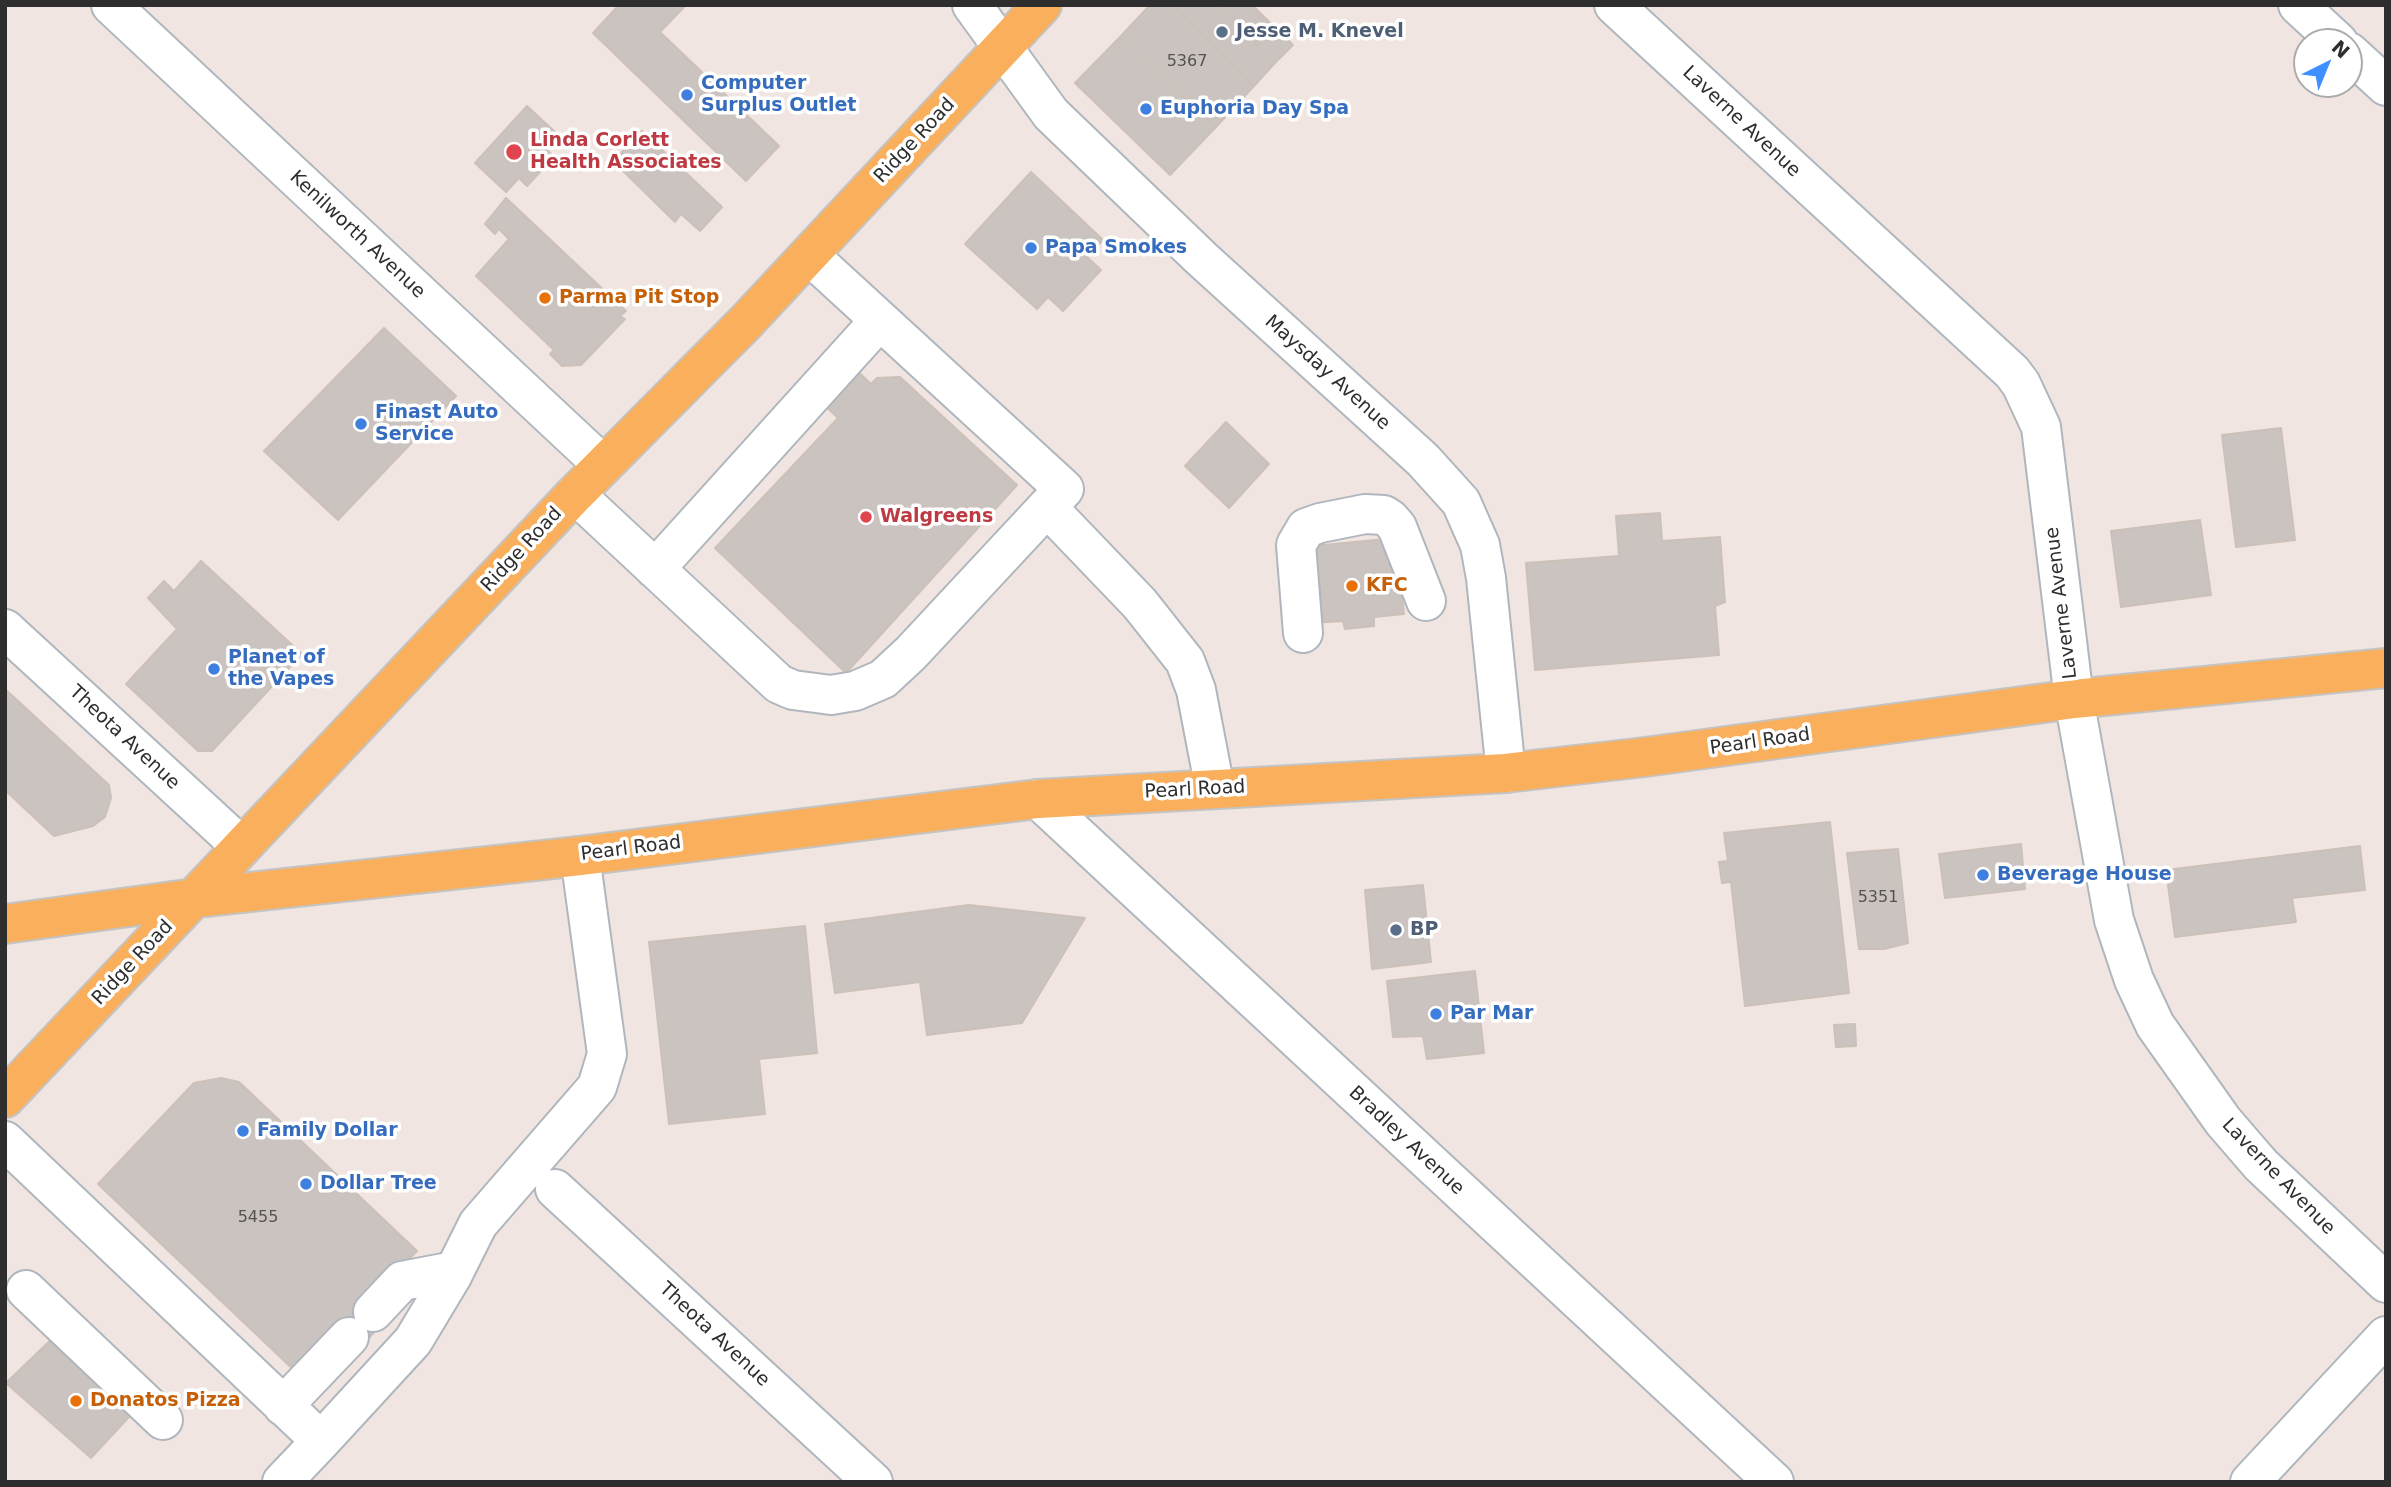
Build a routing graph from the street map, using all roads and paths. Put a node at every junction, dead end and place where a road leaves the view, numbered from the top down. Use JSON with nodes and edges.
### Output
{"nodes":[{"id":1,"x":111,"y":5,"type":"edge"},
{"id":2,"x":972,"y":5,"type":"edge"},
{"id":3,"x":1042,"y":5,"type":"edge"},
{"id":4,"x":1614,"y":5,"type":"edge"},
{"id":5,"x":2298,"y":5,"type":"edge"},
{"id":6,"x":2323,"y":28,"type":"edge"},
{"id":7,"x":1003,"y":44,"type":"junction"},
{"id":8,"x":2363,"y":65,"type":"edge"},
{"id":9,"x":2386,"y":86,"type":"edge"},
{"id":10,"x":809,"y":255,"type":"junction"},
{"id":11,"x":880,"y":320,"type":"junction"},
{"id":12,"x":603,"y":465,"type":"junction"},
{"id":13,"x":575,"y":494,"type":"junction"},
{"id":14,"x":1047,"y":508,"type":"junction"},
{"id":15,"x":655,"y":569,"type":"junction"},
{"id":16,"x":1426,"y":601,"type":"dead end"},
{"id":17,"x":5,"y":629,"type":"edge"},
{"id":18,"x":1303,"y":633,"type":"dead end"},
{"id":19,"x":2386,"y":668,"type":"edge"},
{"id":20,"x":2074,"y":699,"type":"junction"},
{"id":21,"x":1506,"y":772,"type":"junction"},
{"id":22,"x":1216,"y":789,"type":"junction"},
{"id":23,"x":1038,"y":799,"type":"junction"},
{"id":24,"x":242,"y":848,"type":"junction"},
{"id":25,"x":580,"y":856,"type":"junction"},
{"id":26,"x":195,"y":898,"type":"junction"},
{"id":27,"x":5,"y":924,"type":"edge"},
{"id":28,"x":5,"y":1098,"type":"edge"},
{"id":29,"x":5,"y":1141,"type":"edge"},
{"id":30,"x":555,"y":1189,"type":"dead end"},
{"id":31,"x":454,"y":1271,"type":"junction"},
{"id":32,"x":2386,"y":1283,"type":"edge"},
{"id":33,"x":26,"y":1290,"type":"dead end"},
{"id":34,"x":2386,"y":1336,"type":"edge"},
{"id":35,"x":283,"y":1406,"type":"junction"},
{"id":36,"x":163,"y":1420,"type":"dead end"},
{"id":37,"x":321,"y":1441,"type":"junction"},
{"id":38,"x":282,"y":1482,"type":"edge"},
{"id":39,"x":873,"y":1482,"type":"edge"},
{"id":40,"x":1774,"y":1482,"type":"edge"},
{"id":41,"x":2250,"y":1482,"type":"edge"}],
"edges":[{"from":1,"to":12,"type":"street","name":"Kenilworth Avenue"},
{"from":2,"to":7,"type":"street","name":"Maysday Avenue"},
{"from":3,"to":7,"type":"main road","name":"Ridge Road"},
{"from":4,"to":20,"type":"street","name":"Laverne Avenue"},
{"from":5,"to":6,"type":"street"},
{"from":7,"to":10,"type":"main road","name":"Ridge Road"},
{"from":7,"to":21,"type":"street","name":"Maysday Avenue"},
{"from":8,"to":9,"type":"street"},
{"from":10,"to":11,"type":"street"},
{"from":10,"to":12,"type":"main road","name":"Ridge Road"},
{"from":11,"to":14,"type":"street"},
{"from":11,"to":15,"type":"street"},
{"from":12,"to":13,"type":"main road","name":"Ridge Road"},
{"from":13,"to":15,"type":"street"},
{"from":13,"to":24,"type":"main road","name":"Ridge Road"},
{"from":14,"to":15,"type":"street"},
{"from":14,"to":22,"type":"street"},
{"from":16,"to":18,"type":"street"},
{"from":17,"to":24,"type":"street","name":"Theota Avenue"},
{"from":19,"to":20,"type":"main road","name":"Pearl Road"},
{"from":20,"to":21,"type":"main road","name":"Pearl Road"},
{"from":20,"to":32,"type":"street","name":"Laverne Avenue"},
{"from":21,"to":22,"type":"main road","name":"Pearl Road"},
{"from":22,"to":23,"type":"main road","name":"Pearl Road"},
{"from":23,"to":25,"type":"main road","name":"Pearl Road"},
{"from":23,"to":40,"type":"street","name":"Bradley Avenue"},
{"from":24,"to":26,"type":"main road","name":"Ridge Road"},
{"from":25,"to":26,"type":"main road","name":"Pearl Road"},
{"from":25,"to":31,"type":"street"},
{"from":26,"to":27,"type":"main road","name":"Pearl Road"},
{"from":26,"to":28,"type":"main road","name":"Ridge Road"},
{"from":29,"to":35,"type":"street"},
{"from":30,"to":39,"type":"street","name":"Theota Avenue"},
{"from":31,"to":35,"type":"street"},
{"from":31,"to":37,"type":"street"},
{"from":33,"to":36,"type":"street"},
{"from":34,"to":41,"type":"street"},
{"from":35,"to":37,"type":"street"},
{"from":37,"to":38,"type":"street"}]}
